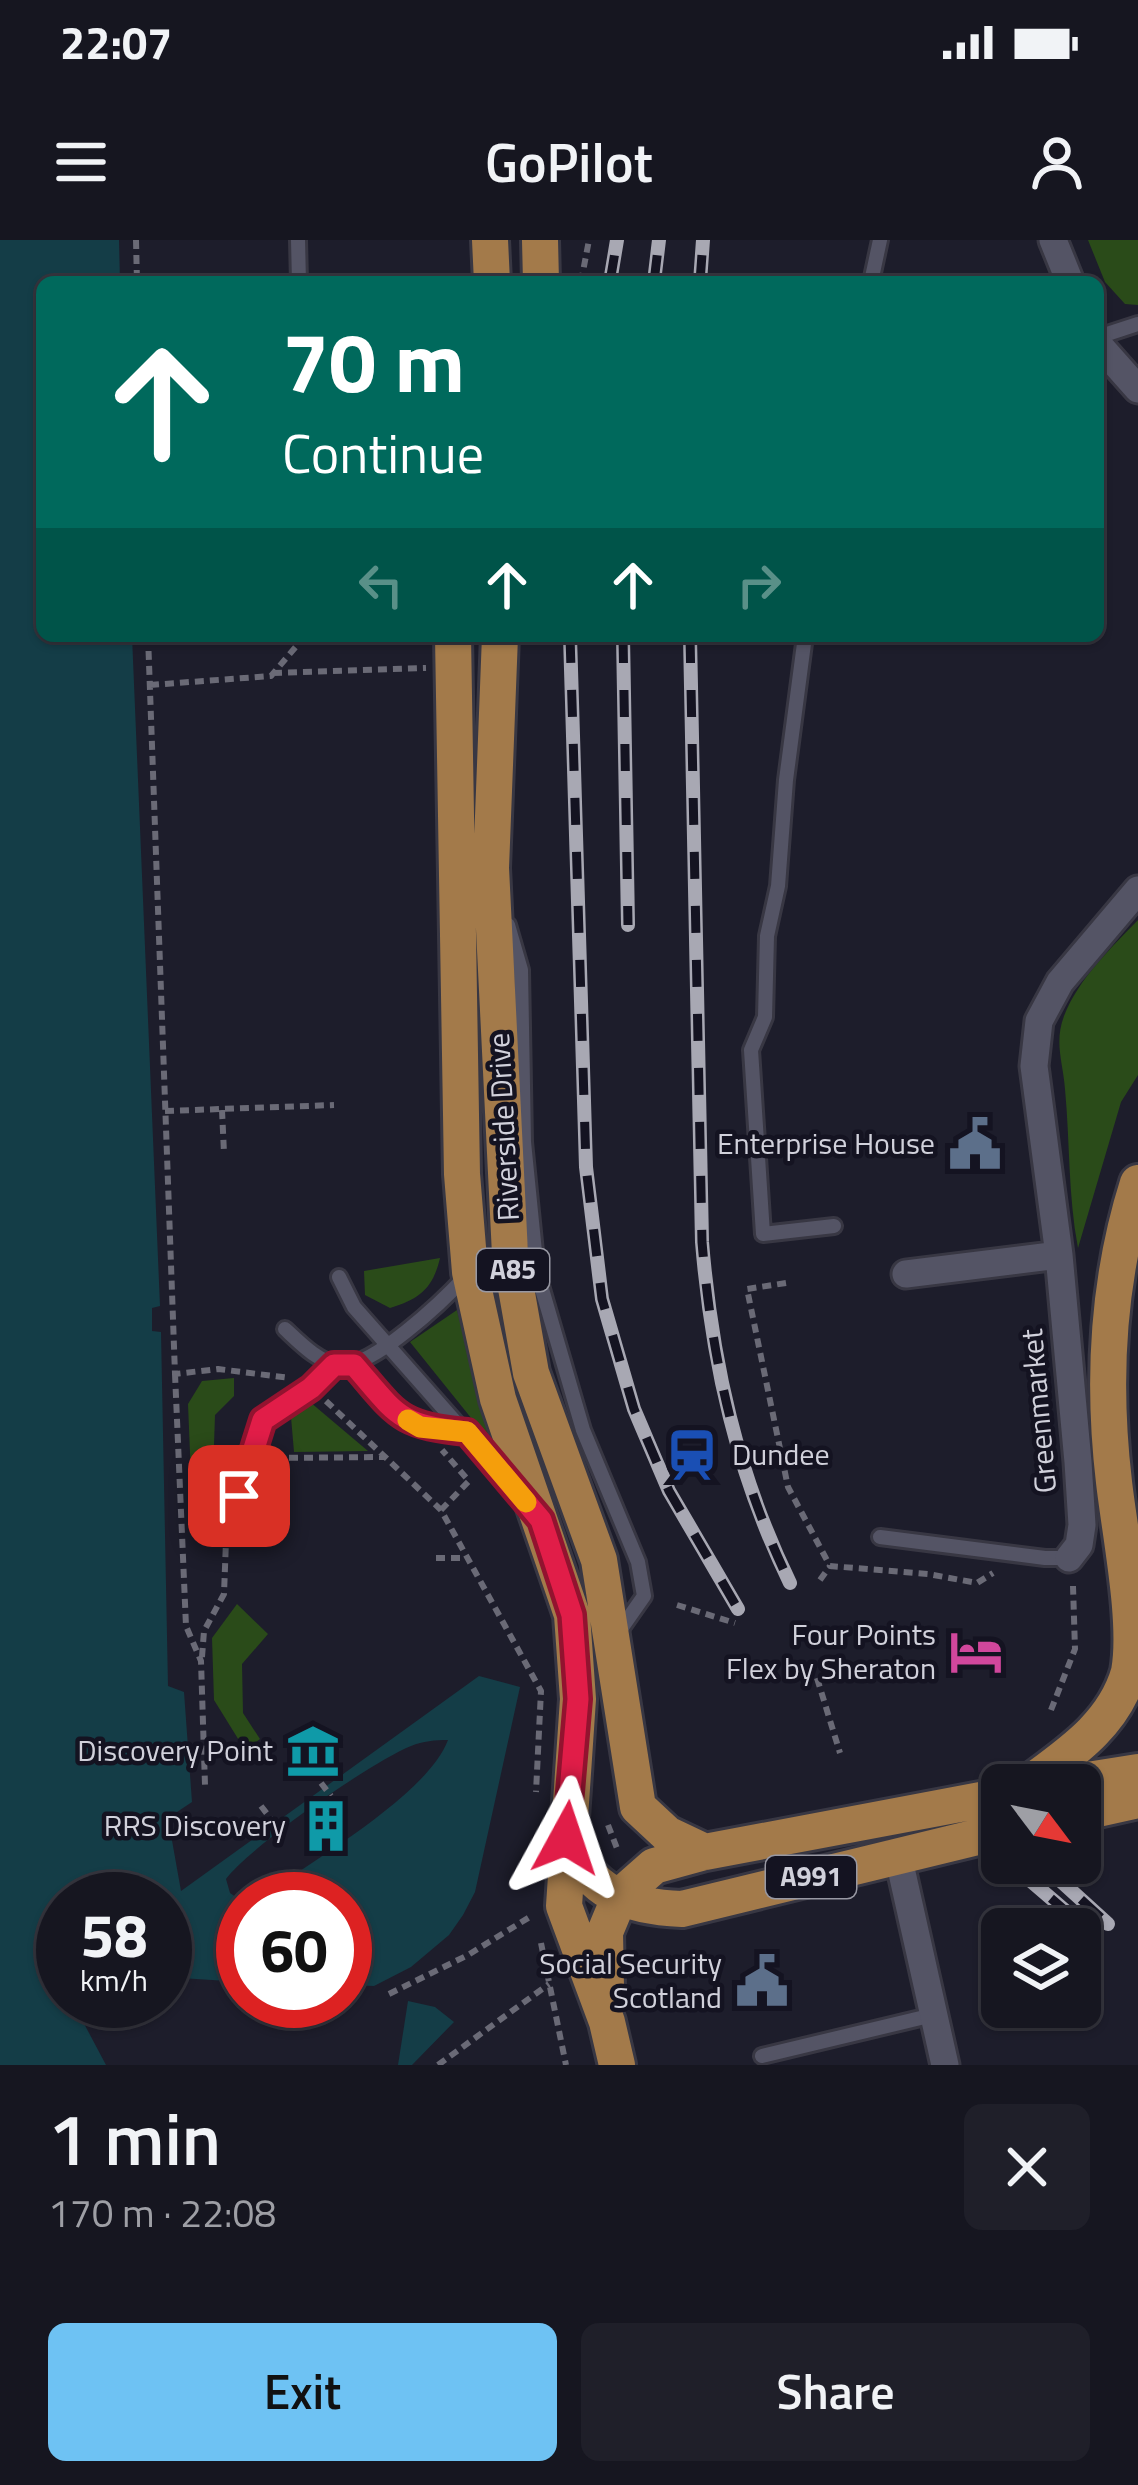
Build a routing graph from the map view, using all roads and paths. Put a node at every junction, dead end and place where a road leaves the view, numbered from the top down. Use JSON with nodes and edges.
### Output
{"nodes":[{"id":1,"x":136,"y":240,"type":"edge"},
{"id":2,"x":298,"y":240,"type":"edge"},
{"id":3,"x":490,"y":240,"type":"edge"},
{"id":4,"x":540,"y":240,"type":"edge"},
{"id":5,"x":589,"y":240,"type":"edge"},
{"id":6,"x":880,"y":240,"type":"edge"},
{"id":7,"x":1053,"y":240,"type":"edge"},
{"id":8,"x":137,"y":276,"type":"edge"},
{"id":9,"x":299,"y":276,"type":"edge"},
{"id":10,"x":492,"y":276,"type":"edge"},
{"id":11,"x":541,"y":276,"type":"edge"},
{"id":12,"x":582,"y":276,"type":"edge"},
{"id":13,"x":872,"y":276,"type":"edge"},
{"id":14,"x":1068,"y":276,"type":"edge"},
{"id":15,"x":1138,"y":324,"type":"edge"},
{"id":16,"x":1104,"y":338,"type":"edge"},
{"id":17,"x":1104,"y":347,"type":"edge"},
{"id":18,"x":1138,"y":389,"type":"edge"},
{"id":19,"x":148,"y":642,"type":"edge"},
{"id":20,"x":300,"y":642,"type":"edge"},
{"id":21,"x":500,"y":642,"type":"edge"},
{"id":22,"x":804,"y":642,"type":"edge"},
{"id":23,"x":453,"y":651,"type":"edge"},
{"id":24,"x":273,"y":674,"type":"junction"},
{"id":25,"x":150,"y":685,"type":"junction"},
{"id":26,"x":1138,"y":890,"type":"edge"},
{"id":27,"x":334,"y":1105,"type":"dead end"},
{"id":28,"x":223,"y":1110,"type":"junction"},
{"id":29,"x":164,"y":1111,"type":"junction"},
{"id":30,"x":224,"y":1153,"type":"dead end"},
{"id":31,"x":1138,"y":1183,"type":"edge"},
{"id":32,"x":834,"y":1226,"type":"dead end"},
{"id":33,"x":1059,"y":1255,"type":"junction"},
{"id":34,"x":470,"y":1272,"type":"junction"},
{"id":35,"x":907,"y":1274,"type":"dead end"},
{"id":36,"x":340,"y":1277,"type":"dead end"},
{"id":37,"x":786,"y":1283,"type":"dead end"},
{"id":38,"x":285,"y":1328,"type":"dead end"},
{"id":39,"x":387,"y":1342,"type":"junction"},
{"id":40,"x":334,"y":1365,"type":"junction"},
{"id":41,"x":354,"y":1365,"type":"junction"},
{"id":42,"x":176,"y":1374,"type":"junction"},
{"id":43,"x":311,"y":1388,"type":"junction"},
{"id":44,"x":420,"y":1427,"type":"junction"},
{"id":45,"x":467,"y":1432,"type":"junction"},
{"id":46,"x":385,"y":1456,"type":"junction"},
{"id":47,"x":251,"y":1458,"type":"junction"},
{"id":48,"x":239,"y":1496,"type":"joint"},
{"id":49,"x":441,"y":1510,"type":"junction"},
{"id":50,"x":541,"y":1520,"type":"junction"},
{"id":51,"x":880,"y":1537,"type":"dead end"},
{"id":52,"x":436,"y":1558,"type":"dead end"},
{"id":53,"x":467,"y":1558,"type":"junction"},
{"id":54,"x":1069,"y":1558,"type":"junction"},
{"id":55,"x":830,"y":1565,"type":"junction"},
{"id":56,"x":1004,"y":1570,"type":"dead end"},
{"id":57,"x":820,"y":1580,"type":"dead end"},
{"id":58,"x":677,"y":1605,"type":"dead end"},
{"id":59,"x":735,"y":1624,"type":"dead end"},
{"id":60,"x":201,"y":1660,"type":"junction"},
{"id":61,"x":817,"y":1678,"type":"dead end"},
{"id":62,"x":1051,"y":1710,"type":"dead end"},
{"id":63,"x":840,"y":1754,"type":"dead end"},
{"id":64,"x":1054,"y":1764,"type":"edge"},
{"id":65,"x":311,"y":1771,"type":"dead end"},
{"id":66,"x":1138,"y":1772,"type":"edge"},
{"id":67,"x":1101,"y":1778,"type":"edge"},
{"id":68,"x":205,"y":1784,"type":"dead end"},
{"id":69,"x":331,"y":1796,"type":"dead end"},
{"id":70,"x":536,"y":1797,"type":"dead end"},
{"id":71,"x":981,"y":1800,"type":"edge"},
{"id":72,"x":1138,"y":1800,"type":"edge"},
{"id":73,"x":261,"y":1806,"type":"dead end"},
{"id":74,"x":1101,"y":1808,"type":"edge"},
{"id":75,"x":623,"y":1816,"type":"dead end"},
{"id":76,"x":608,"y":1825,"type":"junction"},
{"id":77,"x":281,"y":1832,"type":"dead end"},
{"id":78,"x":578,"y":1834,"type":"junction"},
{"id":79,"x":981,"y":1836,"type":"edge"},
{"id":80,"x":618,"y":1851,"type":"dead end"},
{"id":81,"x":705,"y":1852,"type":"junction"},
{"id":82,"x":898,"y":1855,"type":"junction"},
{"id":83,"x":620,"y":1896,"type":"junction"},
{"id":84,"x":535,"y":1914,"type":"dead end"},
{"id":85,"x":549,"y":1984,"type":"dead end"},
{"id":86,"x":389,"y":1994,"type":"dead end"},
{"id":87,"x":933,"y":2015,"type":"junction"},
{"id":88,"x":607,"y":2022,"type":"junction"},
{"id":89,"x":762,"y":2056,"type":"dead end"},
{"id":90,"x":438,"y":2065,"type":"edge"},
{"id":91,"x":617,"y":2065,"type":"edge"},
{"id":92,"x":945,"y":2065,"type":"edge"}],
"edges":[{"from":1,"to":8,"type":"path"},
{"from":2,"to":9,"type":"lane"},
{"from":3,"to":10,"type":"main road"},
{"from":4,"to":11,"type":"main road"},
{"from":5,"to":12,"type":"path"},
{"from":6,"to":13,"type":"lane"},
{"from":7,"to":14,"type":"street"},
{"from":15,"to":16,"type":"lane"},
{"from":17,"to":18,"type":"street"},
{"from":19,"to":25,"type":"path"},
{"from":20,"to":24,"type":"path"},
{"from":21,"to":81,"type":"main road","name":"Riverside Drive","number":"A85"},
{"from":22,"to":32,"type":"lane"},
{"from":23,"to":24,"type":"path"},
{"from":23,"to":34,"type":"main road","name":"Riverside Drive","number":"A85"},
{"from":24,"to":25,"type":"path"},
{"from":25,"to":29,"type":"path"},
{"from":26,"to":33,"type":"street","name":"Greenmarket"},
{"from":27,"to":28,"type":"path"},
{"from":28,"to":29,"type":"path"},
{"from":28,"to":30,"type":"path"},
{"from":29,"to":42,"type":"path"},
{"from":31,"to":64,"type":"main road"},
{"from":33,"to":35,"type":"street"},
{"from":33,"to":54,"type":"street","name":"Greenmarket"},
{"from":34,"to":39,"type":"lane"},
{"from":34,"to":50,"type":"main road","name":"Riverside Drive","number":"A85"},
{"from":36,"to":39,"type":"lane"},
{"from":37,"to":55,"type":"path"},
{"from":38,"to":40,"type":"lane"},
{"from":39,"to":41,"type":"lane"},
{"from":39,"to":45,"type":"lane"},
{"from":40,"to":41,"type":"lane"},
{"from":40,"to":43,"type":"lane"},
{"from":41,"to":44,"type":"lane"},
{"from":42,"to":43,"type":"path"},
{"from":42,"to":60,"type":"path"},
{"from":43,"to":46,"type":"path"},
{"from":43,"to":47,"type":"lane"},
{"from":44,"to":45,"type":"lane"},
{"from":44,"to":49,"type":"path"},
{"from":45,"to":50,"type":"lane"},
{"from":46,"to":47,"type":"path"},
{"from":46,"to":49,"type":"path"},
{"from":47,"to":48,"type":"lane"},
{"from":48,"to":60,"type":"path"},
{"from":49,"to":53,"type":"path"},
{"from":50,"to":78,"type":"main road","name":"Riverside Drive","number":"A85"},
{"from":51,"to":54,"type":"lane"},
{"from":52,"to":53,"type":"path"},
{"from":53,"to":70,"type":"path"},
{"from":54,"to":62,"type":"path"},
{"from":55,"to":56,"type":"path"},
{"from":55,"to":57,"type":"path"},
{"from":58,"to":59,"type":"path"},
{"from":60,"to":68,"type":"path"},
{"from":61,"to":63,"type":"path"},
{"from":65,"to":69,"type":"path"},
{"from":66,"to":67,"type":"main road"},
{"from":71,"to":81,"type":"main road","number":"A991"},
{"from":72,"to":74,"type":"main road"},
{"from":73,"to":77,"type":"path"},
{"from":75,"to":76,"type":"path"},
{"from":76,"to":78,"type":"path"},
{"from":76,"to":80,"type":"path"},
{"from":78,"to":83,"type":"main road","number":"A991"},
{"from":78,"to":88,"type":"main road","name":"Riverside Drive"},
{"from":79,"to":82,"type":"main road","number":"A991"},
{"from":81,"to":83,"type":"main road","number":"A991"},
{"from":82,"to":83,"type":"main road","number":"A991"},
{"from":82,"to":87,"type":"street"},
{"from":83,"to":88,"type":"main road"},
{"from":84,"to":86,"type":"path"},
{"from":85,"to":90,"type":"path"},
{"from":87,"to":89,"type":"lane"},
{"from":87,"to":92,"type":"street"},
{"from":88,"to":91,"type":"main road"}]}
